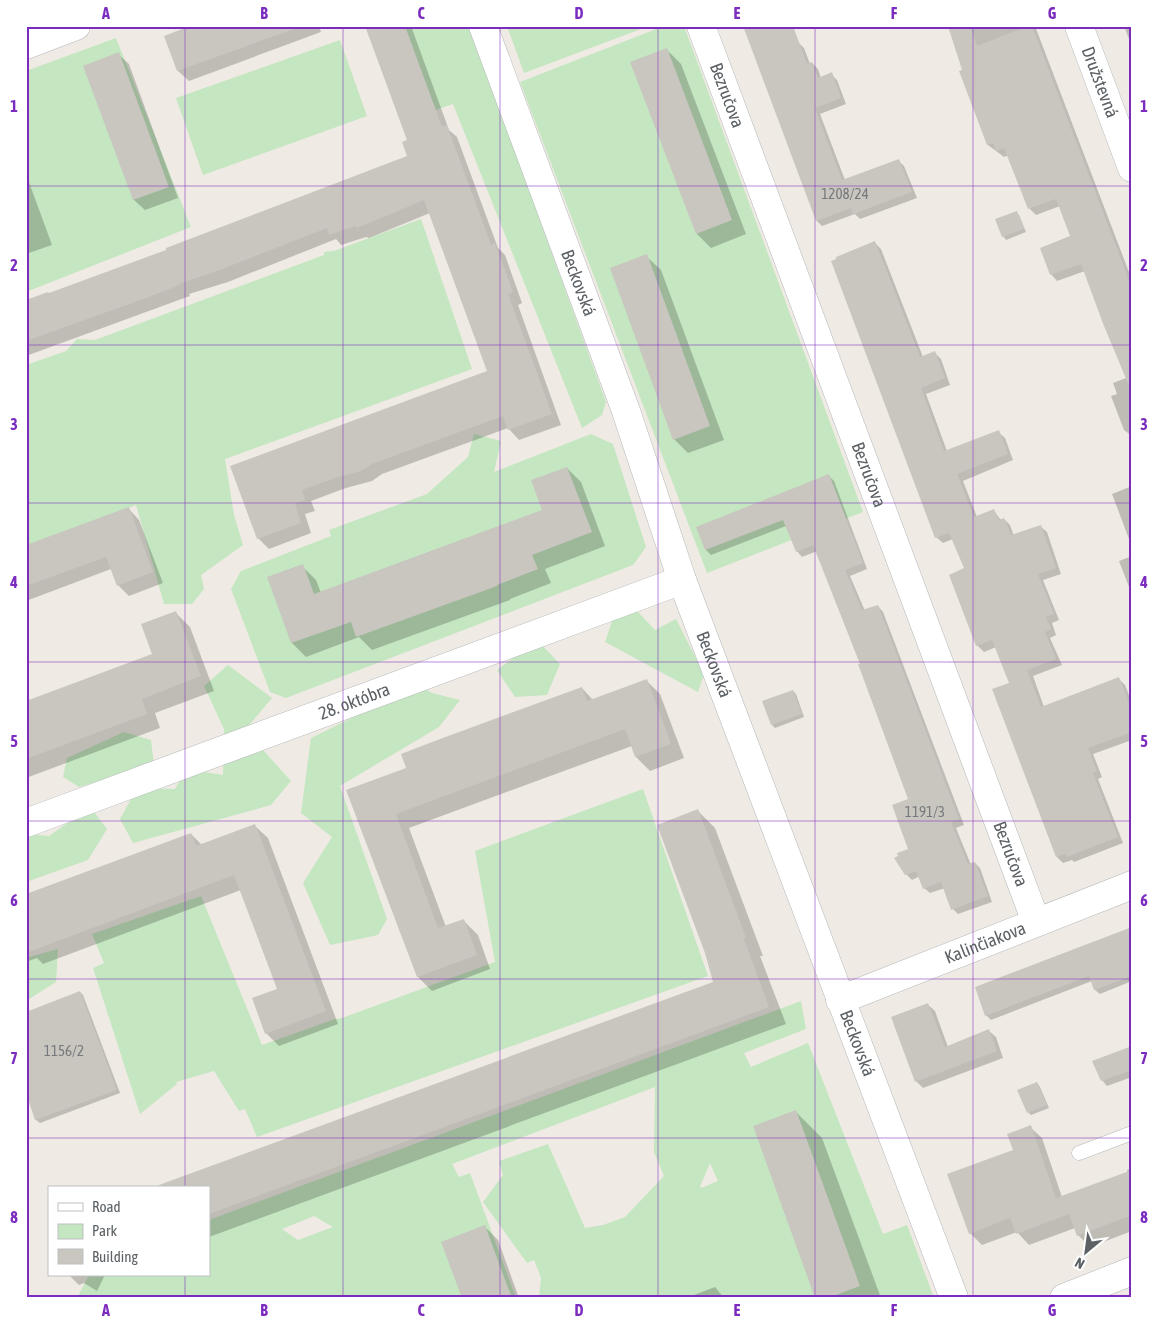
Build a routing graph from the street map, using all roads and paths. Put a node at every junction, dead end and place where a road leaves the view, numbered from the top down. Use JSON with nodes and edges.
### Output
{"nodes":[{"id":1,"x":76,"y":26,"type":"edge"},
{"id":2,"x":482,"y":26,"type":"edge"},
{"id":3,"x":701,"y":26,"type":"edge"},
{"id":4,"x":1079,"y":26,"type":"edge"},
{"id":5,"x":26,"y":45,"type":"edge"},
{"id":6,"x":1132,"y":168,"type":"edge"},
{"id":7,"x":682,"y":580,"type":"junction"},
{"id":8,"x":26,"y":823,"type":"edge"},
{"id":9,"x":1132,"y":885,"type":"edge"},
{"id":10,"x":1036,"y":922,"type":"junction"},
{"id":11,"x":840,"y":1000,"type":"junction"},
{"id":12,"x":1132,"y":1133,"type":"edge"},
{"id":13,"x":1079,"y":1153,"type":"dead end"},
{"id":14,"x":1132,"y":1271,"type":"edge"},
{"id":15,"x":954,"y":1298,"type":"edge"},
{"id":16,"x":1064,"y":1298,"type":"edge"}],
"edges":[{"from":1,"to":5,"type":"street"},
{"from":2,"to":7,"type":"street","name":"Beckovská"},
{"from":3,"to":10,"type":"street","name":"Bezručova"},
{"from":4,"to":6,"type":"street","name":"Družstevná"},
{"from":7,"to":8,"type":"street","name":"28. októbra"},
{"from":7,"to":11,"type":"street","name":"Beckovská"},
{"from":9,"to":10,"type":"street","name":"Kalinčiakova"},
{"from":10,"to":11,"type":"street","name":"Kalinčiakova"},
{"from":11,"to":15,"type":"street","name":"Beckovská"},
{"from":12,"to":13,"type":"lane"},
{"from":14,"to":16,"type":"street"}]}
